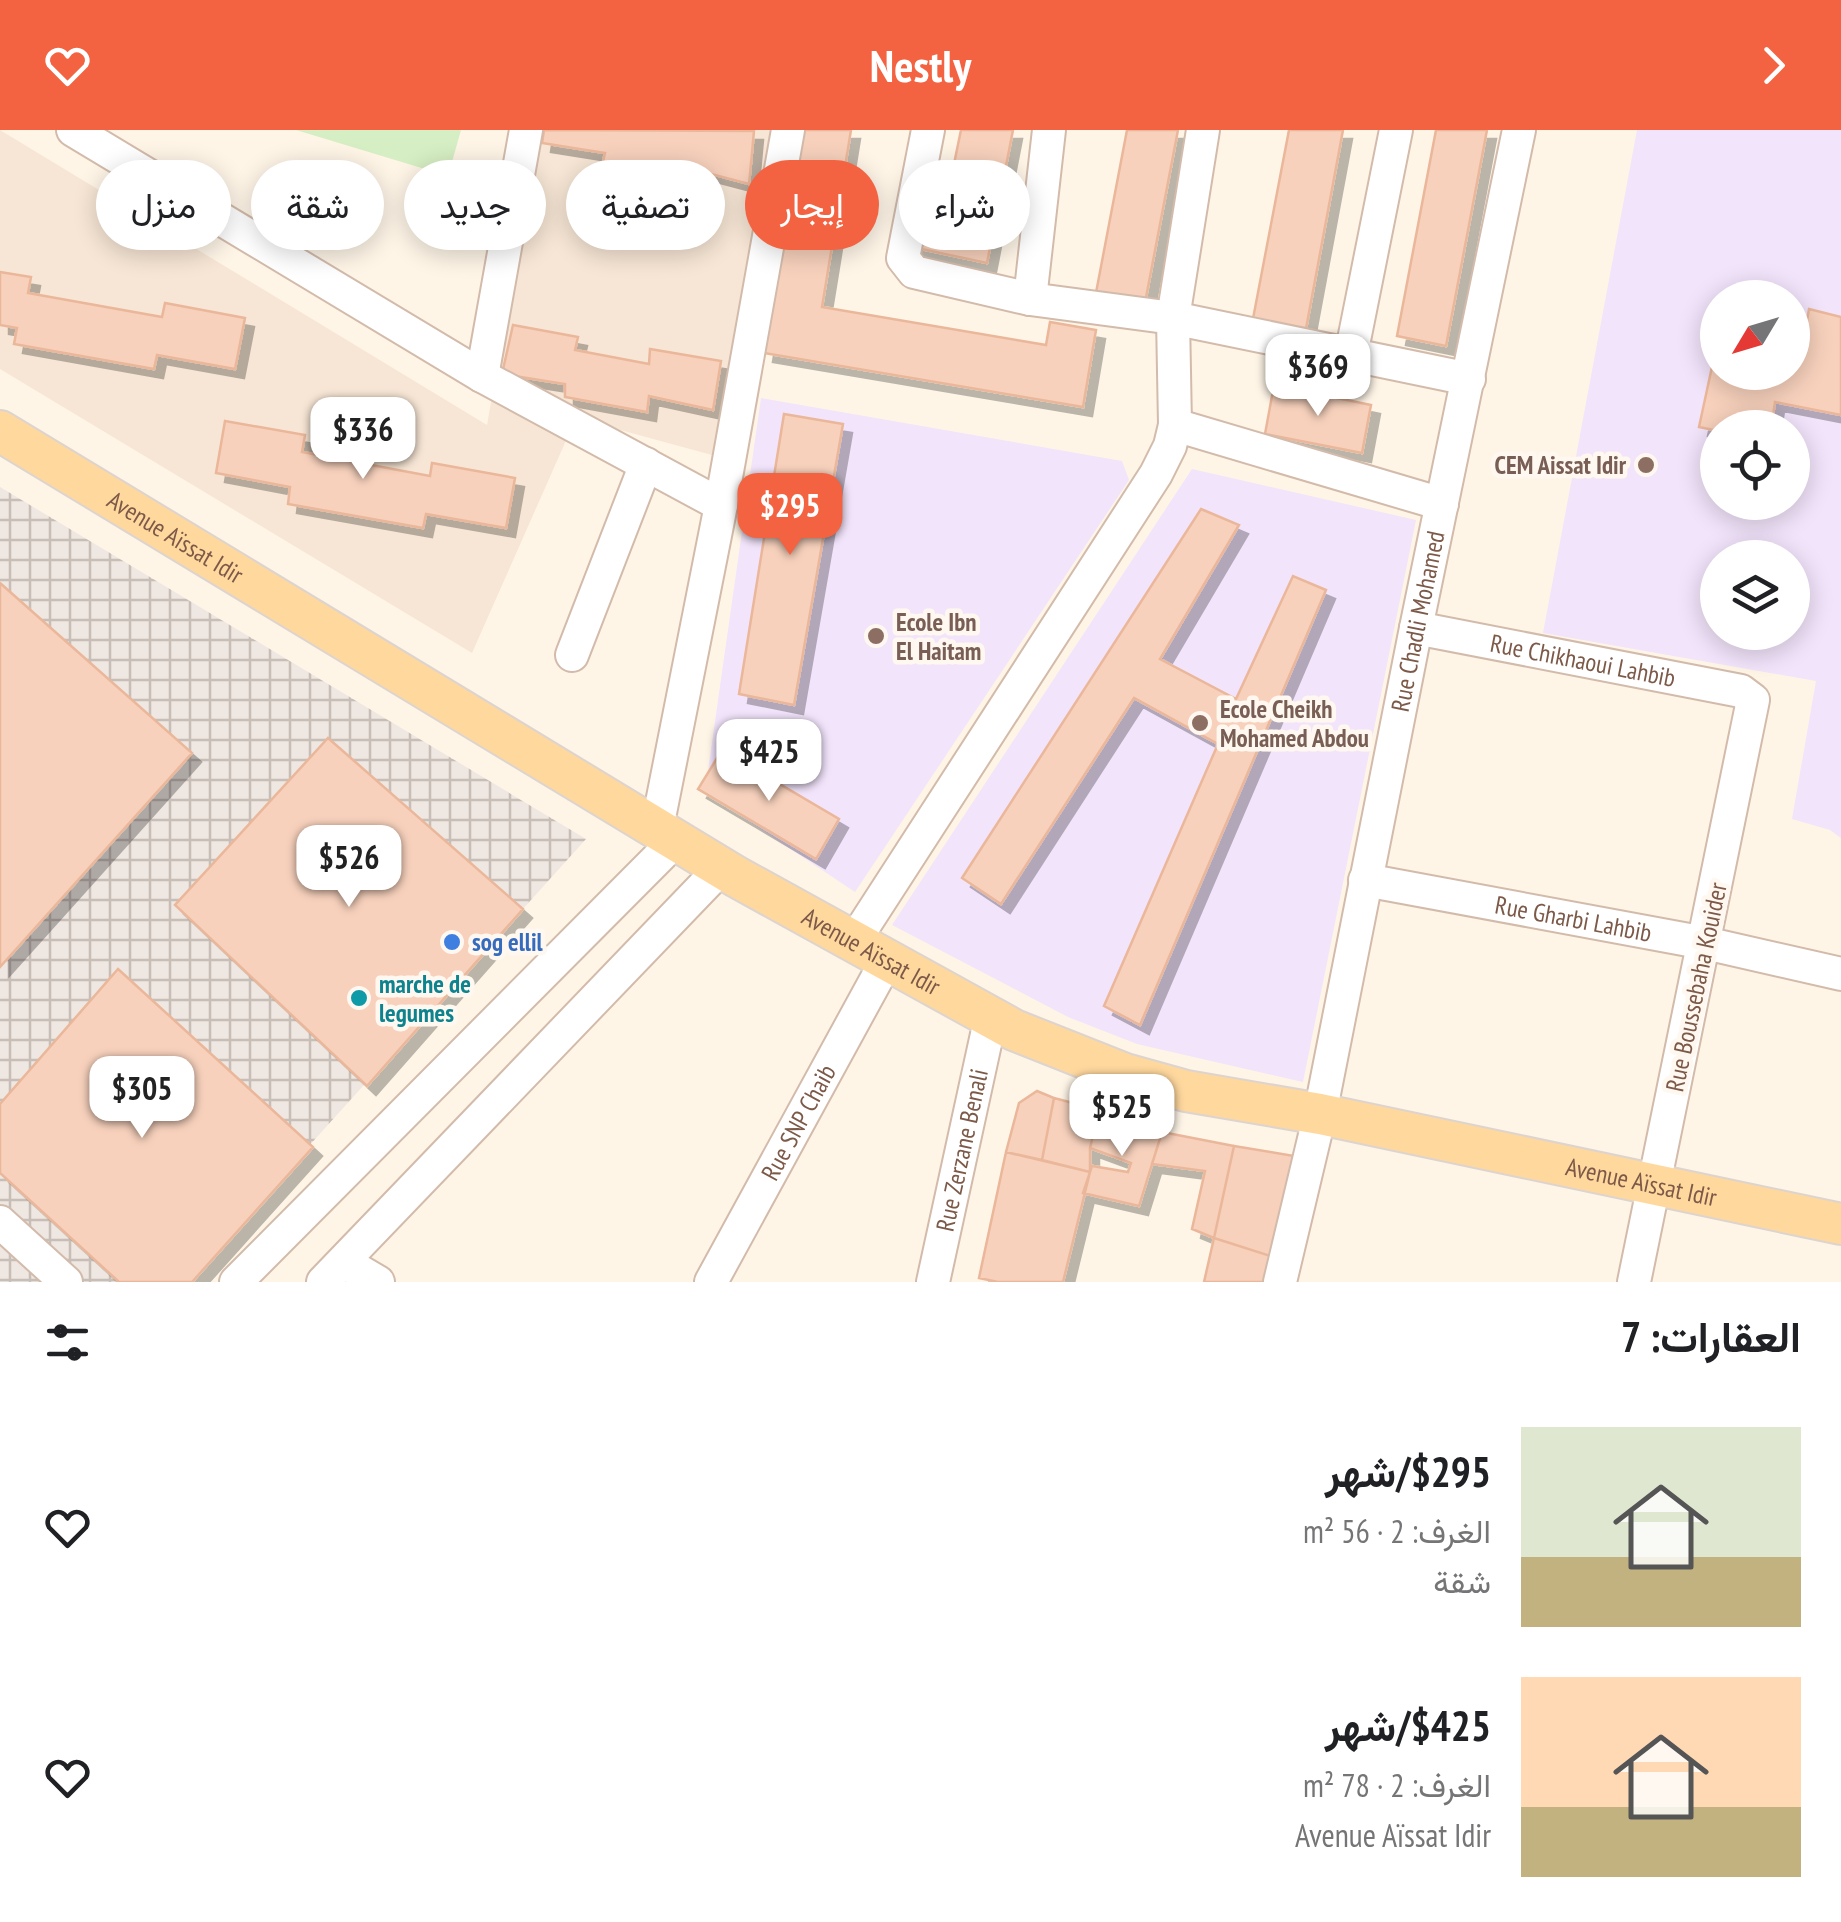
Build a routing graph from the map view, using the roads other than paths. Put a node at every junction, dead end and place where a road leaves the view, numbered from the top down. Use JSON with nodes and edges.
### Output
{"nodes":[{"id":1,"x":73,"y":130,"type":"edge"},
{"id":2,"x":526,"y":130,"type":"edge"},
{"id":3,"x":788,"y":130,"type":"edge"},
{"id":4,"x":928,"y":130,"type":"edge"},
{"id":5,"x":1049,"y":130,"type":"edge"},
{"id":6,"x":1204,"y":130,"type":"edge"},
{"id":7,"x":1396,"y":130,"type":"edge"},
{"id":8,"x":1519,"y":130,"type":"edge"},
{"id":9,"x":1030,"y":299,"type":"junction"},
{"id":10,"x":1173,"y":318,"type":"junction"},
{"id":11,"x":1351,"y":356,"type":"junction"},
{"id":12,"x":482,"y":376,"type":"junction"},
{"id":13,"x":1469,"y":379,"type":"junction"},
{"id":14,"x":1175,"y":425,"type":"junction"},
{"id":15,"x":0,"y":430,"type":"edge"},
{"id":16,"x":646,"y":464,"type":"junction"},
{"id":17,"x":1442,"y":504,"type":"junction"},
{"id":18,"x":721,"y":505,"type":"junction"},
{"id":19,"x":1416,"y":628,"type":"junction"},
{"id":20,"x":572,"y":655,"type":"dead end"},
{"id":21,"x":1748,"y":693,"type":"joint"},
{"id":22,"x":666,"y":834,"type":"junction"},
{"id":23,"x":722,"y":867,"type":"junction"},
{"id":24,"x":1364,"y":880,"type":"junction"},
{"id":25,"x":1705,"y":944,"type":"junction"},
{"id":26,"x":870,"y":950,"type":"junction"},
{"id":27,"x":1841,"y":974,"type":"edge"},
{"id":28,"x":991,"y":1016,"type":"junction"},
{"id":29,"x":1320,"y":1114,"type":"junction"},
{"id":30,"x":1655,"y":1185,"type":"junction"},
{"id":31,"x":0,"y":1222,"type":"edge"},
{"id":32,"x":1841,"y":1224,"type":"edge"},
{"id":33,"x":334,"y":1272,"type":"edge"},
{"id":34,"x":66,"y":1282,"type":"edge"},
{"id":35,"x":236,"y":1282,"type":"edge"},
{"id":36,"x":378,"y":1282,"type":"edge"},
{"id":37,"x":711,"y":1282,"type":"edge"},
{"id":38,"x":933,"y":1282,"type":"edge"},
{"id":39,"x":1280,"y":1282,"type":"edge"},
{"id":40,"x":1634,"y":1282,"type":"edge"}],
"edges":[{"from":1,"to":12,"type":"street"},
{"from":2,"to":12,"type":"street"},
{"from":3,"to":18,"type":"street"},
{"from":4,"to":9,"type":"street"},
{"from":5,"to":9,"type":"street"},
{"from":6,"to":10,"type":"street"},
{"from":7,"to":11,"type":"street"},
{"from":8,"to":13,"type":"street","name":"Rue Chadli Mohamed"},
{"from":9,"to":10,"type":"street"},
{"from":10,"to":11,"type":"street"},
{"from":10,"to":14,"type":"street"},
{"from":11,"to":13,"type":"street"},
{"from":12,"to":16,"type":"street"},
{"from":13,"to":17,"type":"street","name":"Rue Chadli Mohamed"},
{"from":14,"to":17,"type":"street"},
{"from":14,"to":26,"type":"street","name":"Rue SNP Chaib"},
{"from":15,"to":22,"type":"main road","name":"Avenue Aïssat Idir"},
{"from":16,"to":18,"type":"street"},
{"from":16,"to":20,"type":"street"},
{"from":17,"to":19,"type":"street","name":"Rue Chadli Mohamed"},
{"from":18,"to":22,"type":"street"},
{"from":19,"to":21,"type":"street","name":"Rue Chikhaoui Lahbib"},
{"from":19,"to":24,"type":"street","name":"Rue Chadli Mohamed"},
{"from":21,"to":25,"type":"street","name":"Rue Boussebaha Kouider"},
{"from":22,"to":23,"type":"main road","name":"Avenue Aïssat Idir"},
{"from":22,"to":35,"type":"street"},
{"from":23,"to":26,"type":"main road","name":"Avenue Aïssat Idir"},
{"from":23,"to":33,"type":"street"},
{"from":24,"to":25,"type":"street","name":"Rue Gharbi Lahbib"},
{"from":24,"to":29,"type":"street","name":"Rue Chadli Mohamed"},
{"from":25,"to":27,"type":"street","name":"Rue Gharbi Lahbib"},
{"from":25,"to":30,"type":"street","name":"Rue Boussebaha Kouider"},
{"from":26,"to":28,"type":"main road","name":"Avenue Aïssat Idir"},
{"from":26,"to":37,"type":"street","name":"Rue SNP Chaib"},
{"from":28,"to":29,"type":"main road","name":"Avenue Aïssat Idir"},
{"from":28,"to":38,"type":"street","name":"Rue Zerzane Benali"},
{"from":29,"to":30,"type":"main road","name":"Avenue Aïssat Idir"},
{"from":29,"to":39,"type":"street","name":"Rue Chadli Mohamed"},
{"from":30,"to":32,"type":"main road","name":"Avenue Aïssat Idir"},
{"from":30,"to":40,"type":"street","name":"Rue Boussebaha Kouider"},
{"from":31,"to":34,"type":"street"},
{"from":33,"to":36,"type":"street"}]}
